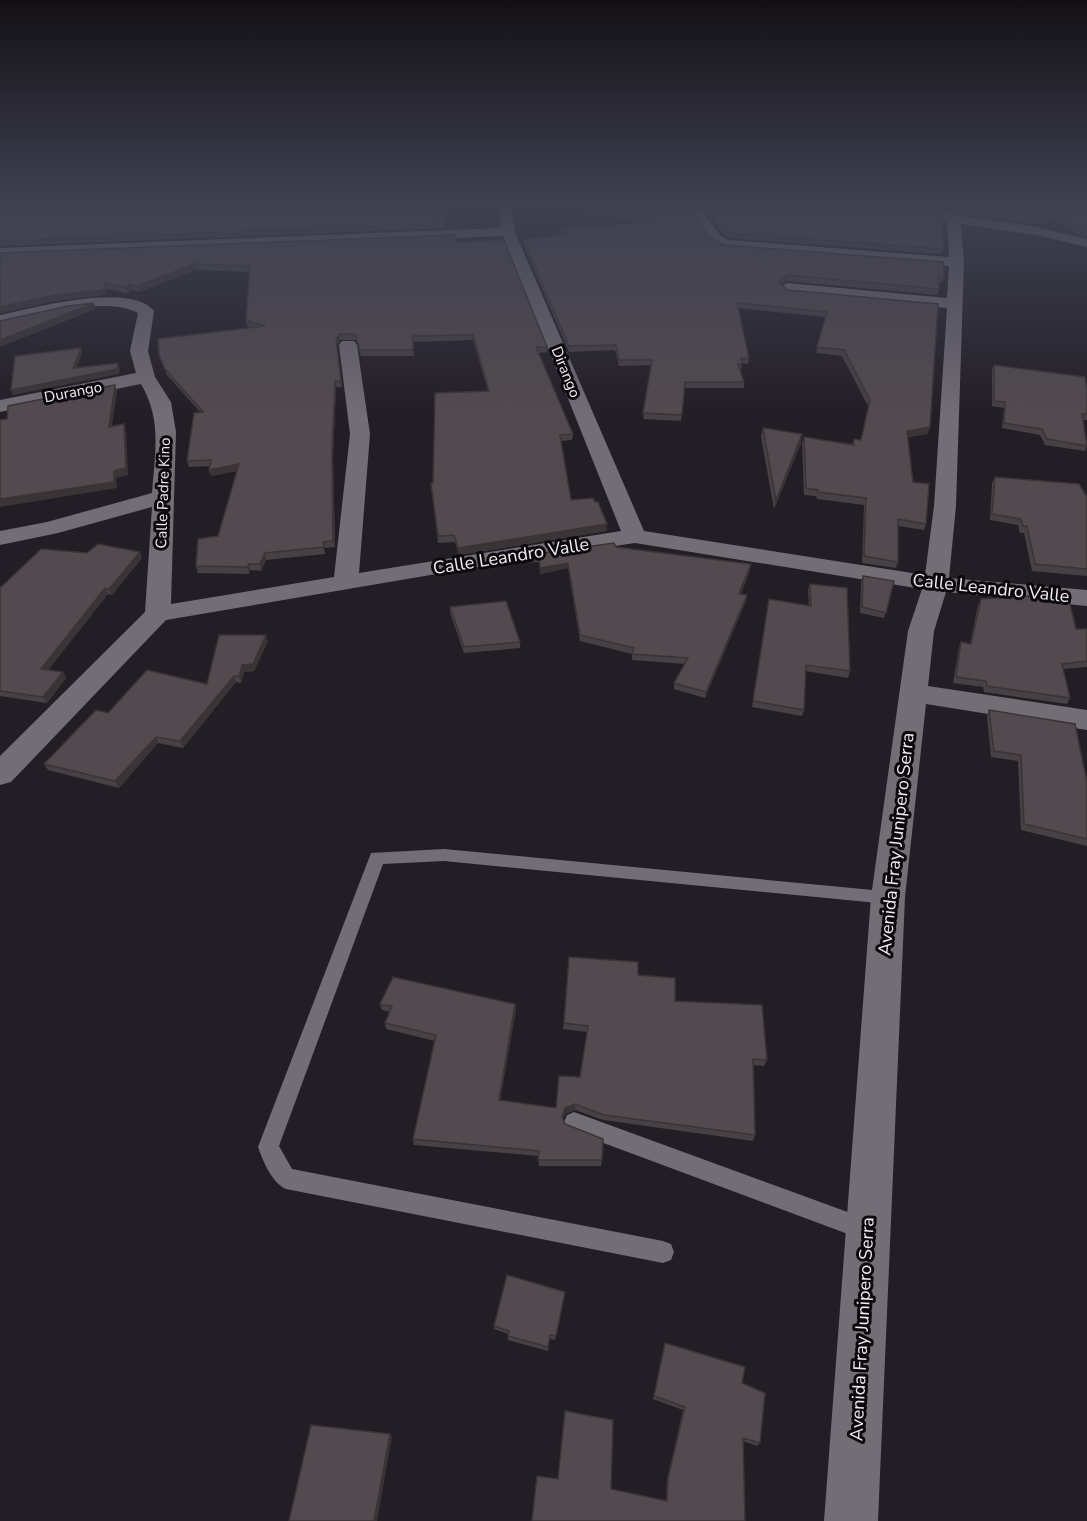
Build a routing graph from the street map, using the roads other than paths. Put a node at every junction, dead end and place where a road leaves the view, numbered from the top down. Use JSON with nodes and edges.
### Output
{"nodes":[{"id":1,"x":526,"y":276,"type":"edge"},
{"id":2,"x":956,"y":276,"type":"edge"},
{"id":3,"x":787,"y":288,"type":"edge"},
{"id":4,"x":955,"y":304,"type":"junction"},
{"id":5,"x":0,"y":320,"type":"edge"},
{"id":6,"x":348,"y":345,"type":"edge"},
{"id":7,"x":146,"y":377,"type":"junction"},
{"id":8,"x":0,"y":406,"type":"edge"},
{"id":9,"x":162,"y":497,"type":"junction"},
{"id":10,"x":635,"y":536,"type":"junction"},
{"id":11,"x":0,"y":538,"type":"edge"},
{"id":12,"x":346,"y":584,"type":"junction"},
{"id":13,"x":936,"y":584,"type":"junction"},
{"id":14,"x":1087,"y":598,"type":"edge"},
{"id":15,"x":158,"y":614,"type":"junction"},
{"id":16,"x":913,"y":693,"type":"junction"},
{"id":17,"x":1087,"y":720,"type":"edge"},
{"id":18,"x":12,"y":746,"type":"edge"},
{"id":19,"x":0,"y":774,"type":"edge"},
{"id":20,"x":888,"y":897,"type":"junction"},
{"id":21,"x":574,"y":1122,"type":"dead end"},
{"id":22,"x":868,"y":1231,"type":"junction"},
{"id":23,"x":663,"y":1252,"type":"dead end"},
{"id":24,"x":851,"y":1521,"type":"edge"}],
"edges":[{"from":1,"to":10,"type":"street","name":"Dirango"},
{"from":2,"to":4,"type":"street","name":"Avenida Fray Junipero Serra"},
{"from":3,"to":4,"type":"street"},
{"from":4,"to":13,"type":"street","name":"Avenida Fray Junipero Serra"},
{"from":5,"to":7,"type":"street","name":"Calle Padre Kino"},
{"from":6,"to":12,"type":"street"},
{"from":7,"to":8,"type":"street","name":"Durango"},
{"from":7,"to":9,"type":"street","name":"Calle Padre Kino"},
{"from":9,"to":11,"type":"street"},
{"from":9,"to":15,"type":"street","name":"Calle Padre Kino"},
{"from":10,"to":12,"type":"street","name":"Calle Leandro Valle"},
{"from":10,"to":13,"type":"street","name":"Calle Leandro Valle"},
{"from":12,"to":15,"type":"street","name":"Calle Leandro Valle"},
{"from":13,"to":14,"type":"street","name":"Calle Leandro Valle"},
{"from":13,"to":16,"type":"street","name":"Avenida Fray Junipero Serra"},
{"from":15,"to":18,"type":"street"},
{"from":16,"to":17,"type":"street"},
{"from":16,"to":20,"type":"street","name":"Avenida Fray Junipero Serra"},
{"from":18,"to":19,"type":"street"},
{"from":20,"to":22,"type":"street","name":"Avenida Fray Junipero Serra"},
{"from":20,"to":23,"type":"lane"},
{"from":21,"to":22,"type":"lane"},
{"from":22,"to":24,"type":"street","name":"Avenida Fray Junipero Serra"}]}
